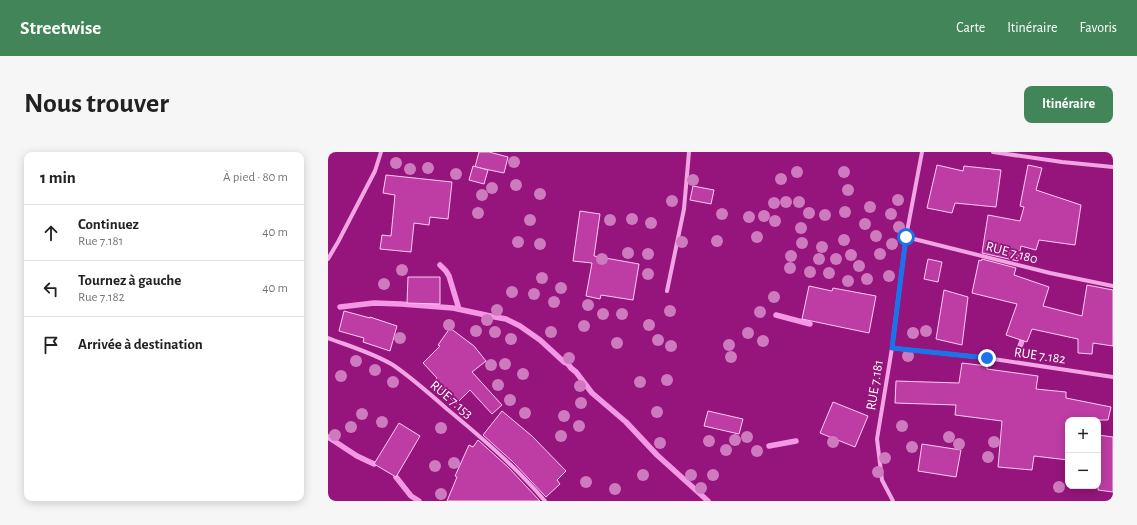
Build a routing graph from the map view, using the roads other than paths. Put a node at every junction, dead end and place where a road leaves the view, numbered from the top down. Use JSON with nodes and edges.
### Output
{"nodes":[{"id":1,"x":381,"y":152,"type":"edge"},
{"id":2,"x":689,"y":152,"type":"edge"},
{"id":3,"x":922,"y":152,"type":"edge"},
{"id":4,"x":993,"y":152,"type":"edge"},
{"id":5,"x":1113,"y":166,"type":"edge"},
{"id":6,"x":906,"y":237,"type":"junction"},
{"id":7,"x":328,"y":259,"type":"edge"},
{"id":8,"x":1113,"y":286,"type":"edge"},
{"id":9,"x":667,"y":291,"type":"dead end"},
{"id":10,"x":328,"y":338,"type":"edge"},
{"id":11,"x":892,"y":348,"type":"junction"},
{"id":12,"x":1113,"y":377,"type":"edge"},
{"id":13,"x":545,"y":501,"type":"edge"},
{"id":14,"x":892,"y":501,"type":"edge"}],
"edges":[{"from":1,"to":7,"type":"street"},
{"from":2,"to":9,"type":"street"},
{"from":3,"to":6,"type":"street","name":"RUE 7.181"},
{"from":4,"to":5,"type":"street"},
{"from":6,"to":8,"type":"street","name":"RUE 7.180"},
{"from":6,"to":11,"type":"street","name":"RUE 7.181"},
{"from":10,"to":13,"type":"street","name":"RUE 7.153"},
{"from":11,"to":12,"type":"street","name":"RUE 7.182"},
{"from":11,"to":14,"type":"street","name":"RUE 7.181"}]}
